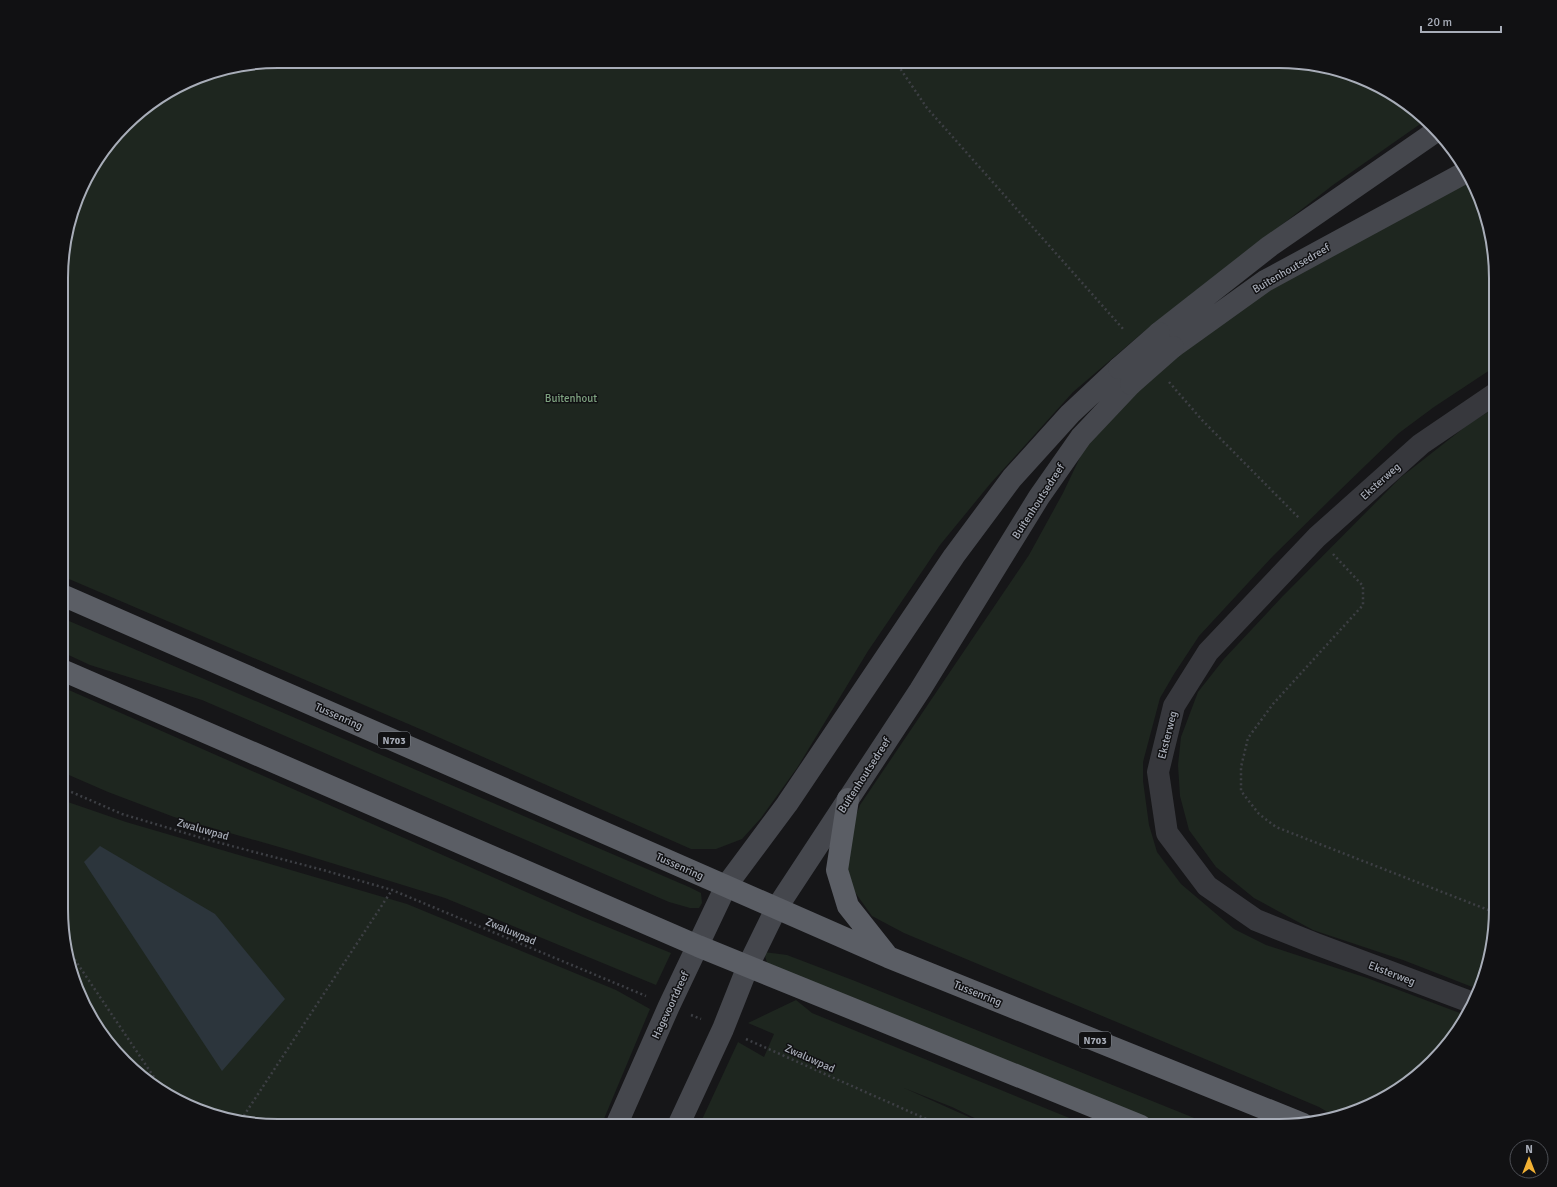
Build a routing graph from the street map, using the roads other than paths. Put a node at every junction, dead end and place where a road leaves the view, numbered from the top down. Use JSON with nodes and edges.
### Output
{"nodes":[{"id":1,"x":1431,"y":134,"type":"edge"},
{"id":2,"x":1462,"y":174,"type":"edge"},
{"id":3,"x":1166,"y":340,"type":"junction"},
{"id":4,"x":1125,"y":376,"type":"junction"},
{"id":5,"x":1489,"y":398,"type":"edge"},
{"id":6,"x":68,"y":598,"type":"edge"},
{"id":7,"x":68,"y":673,"type":"edge"},
{"id":8,"x":848,"y":799,"type":"junction"},
{"id":9,"x":726,"y":886,"type":"junction"},
{"id":10,"x":776,"y":909,"type":"junction"},
{"id":11,"x":698,"y":946,"type":"junction"},
{"id":12,"x":888,"y":957,"type":"junction"},
{"id":13,"x":748,"y":966,"type":"junction"},
{"id":14,"x":1467,"y":1001,"type":"edge"},
{"id":15,"x":619,"y":1119,"type":"edge"},
{"id":16,"x":681,"y":1119,"type":"edge"},
{"id":17,"x":1124,"y":1119,"type":"edge"},
{"id":18,"x":1291,"y":1119,"type":"edge"}],
"edges":[{"from":1,"to":3,"type":"main road","name":"Buitenhoutsedreef"},
{"from":2,"to":3,"type":"main road","name":"Buitenhoutsedreef"},
{"from":3,"to":4,"type":"main road","name":"Buitenhoutsedreef","bridge":true},
{"from":4,"to":8,"type":"main road","name":"Buitenhoutsedreef"},
{"from":4,"to":9,"type":"main road","name":"Buitenhoutsedreef"},
{"from":5,"to":14,"type":"street","name":"Eksterweg"},
{"from":6,"to":9,"type":"highway","name":"Tussenring","number":"N703"},
{"from":7,"to":11,"type":"highway"},
{"from":8,"to":10,"type":"main road","name":"Buitenhoutsedreef"},
{"from":8,"to":12,"type":"highway"},
{"from":9,"to":10,"type":"highway","name":"Tussenring","number":"N703"},
{"from":9,"to":11,"type":"main road","name":"Hagevoortdreef"},
{"from":10,"to":12,"type":"highway","name":"Tussenring","number":"N703"},
{"from":10,"to":13,"type":"main road","name":"Buitenhoutsedreef"},
{"from":11,"to":13,"type":"highway"},
{"from":11,"to":15,"type":"main road","name":"Hagevoortdreef"},
{"from":12,"to":18,"type":"highway","name":"Tussenring","number":"N703"},
{"from":13,"to":16,"type":"main road"},
{"from":13,"to":17,"type":"highway"}]}
